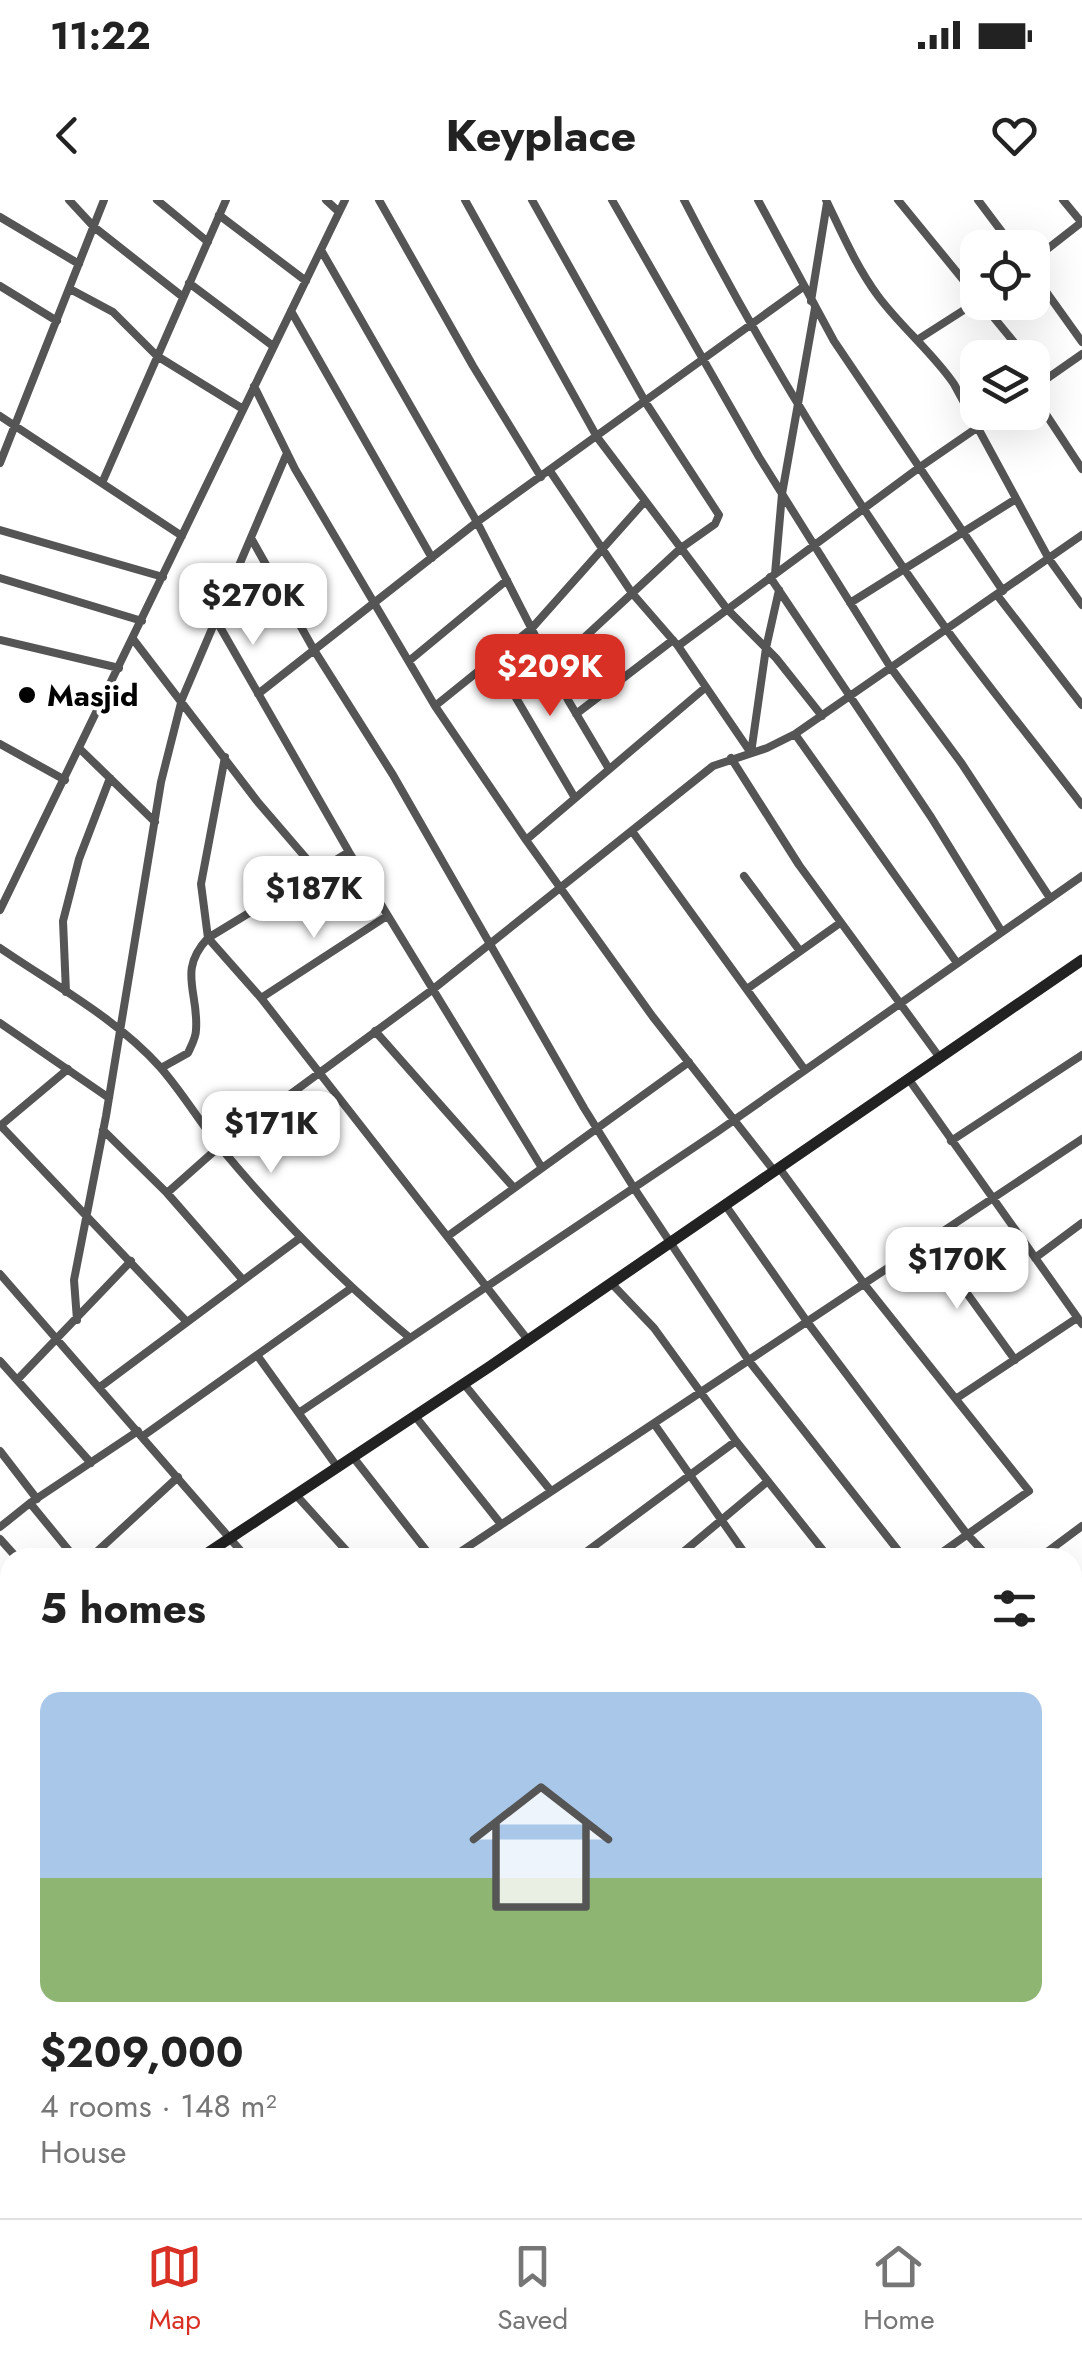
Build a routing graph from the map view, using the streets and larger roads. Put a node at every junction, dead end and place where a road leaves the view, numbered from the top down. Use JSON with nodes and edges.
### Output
{"nodes":[{"id":1,"x":69,"y":200,"type":"edge"},
{"id":2,"x":104,"y":200,"type":"edge"},
{"id":3,"x":156,"y":200,"type":"edge"},
{"id":4,"x":226,"y":200,"type":"edge"},
{"id":5,"x":326,"y":200,"type":"edge"},
{"id":6,"x":345,"y":200,"type":"edge"},
{"id":7,"x":465,"y":200,"type":"edge"},
{"id":8,"x":532,"y":200,"type":"edge"},
{"id":9,"x":612,"y":200,"type":"edge"},
{"id":10,"x":684,"y":200,"type":"edge"},
{"id":11,"x":758,"y":200,"type":"edge"},
{"id":12,"x":898,"y":200,"type":"edge"},
{"id":13,"x":978,"y":200,"type":"edge"},
{"id":14,"x":1063,"y":200,"type":"edge"},
{"id":15,"x":382,"y":201,"type":"edge"},
{"id":16,"x":827,"y":202,"type":"edge"},
{"id":17,"x":339,"y":212,"type":"junction"},
{"id":18,"x":219,"y":215,"type":"junction"},
{"id":19,"x":0,"y":216,"type":"edge"},
{"id":20,"x":1082,"y":222,"type":"edge"},
{"id":21,"x":94,"y":227,"type":"junction"},
{"id":22,"x":1000,"y":230,"type":"edge"},
{"id":23,"x":208,"y":242,"type":"junction"},
{"id":24,"x":1050,"y":247,"type":"edge"},
{"id":25,"x":321,"y":250,"type":"junction"},
{"id":26,"x":79,"y":264,"type":"junction"},
{"id":27,"x":960,"y":277,"type":"edge"},
{"id":28,"x":306,"y":280,"type":"junction"},
{"id":29,"x":189,"y":283,"type":"junction"},
{"id":30,"x":0,"y":286,"type":"edge"},
{"id":31,"x":804,"y":287,"type":"junction"},
{"id":32,"x":70,"y":289,"type":"junction"},
{"id":33,"x":1050,"y":297,"type":"edge"},
{"id":34,"x":183,"y":298,"type":"junction"},
{"id":35,"x":813,"y":304,"type":"junction"},
{"id":36,"x":291,"y":310,"type":"junction"},
{"id":37,"x":960,"y":313,"type":"edge"},
{"id":38,"x":995,"y":320,"type":"edge"},
{"id":39,"x":57,"y":322,"type":"junction"},
{"id":40,"x":752,"y":325,"type":"junction"},
{"id":41,"x":917,"y":340,"type":"junction"},
{"id":42,"x":1012,"y":340,"type":"edge"},
{"id":43,"x":1082,"y":342,"type":"edge"},
{"id":44,"x":274,"y":346,"type":"junction"},
{"id":45,"x":1082,"y":354,"type":"edge"},
{"id":46,"x":157,"y":356,"type":"junction"},
{"id":47,"x":702,"y":361,"type":"junction"},
{"id":48,"x":1050,"y":377,"type":"edge"},
{"id":49,"x":254,"y":386,"type":"junction"},
{"id":50,"x":960,"y":395,"type":"edge"},
{"id":51,"x":646,"y":403,"type":"junction"},
{"id":52,"x":799,"y":406,"type":"junction"},
{"id":53,"x":243,"y":409,"type":"junction"},
{"id":54,"x":0,"y":416,"type":"edge"},
{"id":55,"x":1050,"y":416,"type":"edge"},
{"id":56,"x":13,"y":424,"type":"junction"},
{"id":57,"x":974,"y":430,"type":"edge"},
{"id":58,"x":978,"y":430,"type":"edge"},
{"id":59,"x":597,"y":438,"type":"junction"},
{"id":60,"x":287,"y":453,"type":"junction"},
{"id":61,"x":1079,"y":456,"type":"edge"},
{"id":62,"x":0,"y":463,"type":"edge"},
{"id":63,"x":920,"y":467,"type":"junction"},
{"id":64,"x":1082,"y":470,"type":"edge"},
{"id":65,"x":546,"y":474,"type":"junction"},
{"id":66,"x":102,"y":483,"type":"junction"},
{"id":67,"x":782,"y":494,"type":"junction"},
{"id":68,"x":1016,"y":499,"type":"junction"},
{"id":69,"x":646,"y":501,"type":"junction"},
{"id":70,"x":864,"y":508,"type":"junction"},
{"id":71,"x":477,"y":522,"type":"junction"},
{"id":72,"x":0,"y":530,"type":"edge"},
{"id":73,"x":962,"y":532,"type":"junction"},
{"id":74,"x":182,"y":536,"type":"junction"},
{"id":75,"x":1082,"y":536,"type":"edge"},
{"id":76,"x":251,"y":538,"type":"junction"},
{"id":77,"x":814,"y":545,"type":"junction"},
{"id":78,"x":680,"y":548,"type":"junction"},
{"id":79,"x":604,"y":552,"type":"junction"},
{"id":80,"x":432,"y":558,"type":"junction"},
{"id":81,"x":1049,"y":559,"type":"junction"},
{"id":82,"x":906,"y":569,"type":"junction"},
{"id":83,"x":772,"y":576,"type":"junction"},
{"id":84,"x":163,"y":577,"type":"junction"},
{"id":85,"x":0,"y":578,"type":"edge"},
{"id":86,"x":507,"y":580,"type":"junction"},
{"id":87,"x":779,"y":590,"type":"junction"},
{"id":88,"x":632,"y":593,"type":"junction"},
{"id":89,"x":1000,"y":593,"type":"junction"},
{"id":90,"x":374,"y":603,"type":"junction"},
{"id":91,"x":850,"y":603,"type":"junction"},
{"id":92,"x":1082,"y":605,"type":"edge"},
{"id":93,"x":727,"y":609,"type":"junction"},
{"id":94,"x":216,"y":620,"type":"junction"},
{"id":95,"x":142,"y":621,"type":"junction"},
{"id":96,"x":532,"y":628,"type":"junction"},
{"id":97,"x":947,"y":630,"type":"junction"},
{"id":98,"x":133,"y":639,"type":"junction"},
{"id":99,"x":0,"y":640,"type":"edge"},
{"id":100,"x":675,"y":643,"type":"junction"},
{"id":101,"x":573,"y":648,"type":"dead end"},
{"id":102,"x":766,"y":648,"type":"junction"},
{"id":103,"x":314,"y":650,"type":"junction"},
{"id":104,"x":493,"y":660,"type":"junction"},
{"id":105,"x":409,"y":661,"type":"junction"},
{"id":106,"x":119,"y":668,"type":"junction"},
{"id":107,"x":891,"y":668,"type":"junction"},
{"id":108,"x":706,"y":687,"type":"junction"},
{"id":109,"x":258,"y":694,"type":"junction"},
{"id":110,"x":849,"y":697,"type":"junction"},
{"id":111,"x":182,"y":699,"type":"junction"},
{"id":112,"x":1082,"y":704,"type":"edge"},
{"id":113,"x":435,"y":706,"type":"junction"},
{"id":114,"x":576,"y":714,"type":"junction"},
{"id":115,"x":822,"y":716,"type":"junction"},
{"id":116,"x":795,"y":734,"type":"junction"},
{"id":117,"x":0,"y":744,"type":"edge"},
{"id":118,"x":80,"y":749,"type":"junction"},
{"id":119,"x":751,"y":753,"type":"junction"},
{"id":120,"x":224,"y":757,"type":"junction"},
{"id":121,"x":732,"y":758,"type":"junction"},
{"id":122,"x":609,"y":769,"type":"junction"},
{"id":123,"x":110,"y":778,"type":"junction"},
{"id":124,"x":65,"y":780,"type":"junction"},
{"id":125,"x":575,"y":798,"type":"junction"},
{"id":126,"x":1082,"y":805,"type":"edge"},
{"id":127,"x":155,"y":822,"type":"junction"},
{"id":128,"x":632,"y":831,"type":"junction"},
{"id":129,"x":526,"y":840,"type":"junction"},
{"id":130,"x":348,"y":852,"type":"junction"},
{"id":131,"x":318,"y":872,"type":"junction"},
{"id":132,"x":744,"y":876,"type":"dead end"},
{"id":133,"x":1082,"y":876,"type":"edge"},
{"id":134,"x":562,"y":887,"type":"junction"},
{"id":135,"x":1050,"y":898,"type":"junction"},
{"id":136,"x":0,"y":910,"type":"edge"},
{"id":137,"x":387,"y":916,"type":"junction"},
{"id":138,"x":840,"y":922,"type":"junction"},
{"id":139,"x":1002,"y":932,"type":"junction"},
{"id":140,"x":208,"y":938,"type":"junction"},
{"id":141,"x":486,"y":943,"type":"junction"},
{"id":142,"x":0,"y":948,"type":"edge"},
{"id":143,"x":800,"y":951,"type":"junction"},
{"id":144,"x":1082,"y":960,"type":"edge"},
{"id":145,"x":957,"y":964,"type":"junction"},
{"id":146,"x":747,"y":989,"type":"junction"},
{"id":147,"x":432,"y":990,"type":"junction"},
{"id":148,"x":66,"y":992,"type":"junction"},
{"id":149,"x":261,"y":998,"type":"junction"},
{"id":150,"x":900,"y":1003,"type":"junction"},
{"id":151,"x":0,"y":1023,"type":"edge"},
{"id":152,"x":120,"y":1029,"type":"junction"},
{"id":153,"x":375,"y":1031,"type":"junction"},
{"id":154,"x":1082,"y":1054,"type":"edge"},
{"id":155,"x":940,"y":1058,"type":"junction"},
{"id":156,"x":689,"y":1062,"type":"junction"},
{"id":157,"x":161,"y":1068,"type":"junction"},
{"id":158,"x":68,"y":1069,"type":"junction"},
{"id":159,"x":805,"y":1070,"type":"junction"},
{"id":160,"x":318,"y":1072,"type":"junction"},
{"id":161,"x":910,"y":1081,"type":"junction"},
{"id":162,"x":109,"y":1098,"type":"junction"},
{"id":163,"x":735,"y":1120,"type":"junction"},
{"id":164,"x":0,"y":1126,"type":"edge"},
{"id":165,"x":596,"y":1128,"type":"junction"},
{"id":166,"x":104,"y":1130,"type":"junction"},
{"id":167,"x":1082,"y":1140,"type":"edge"},
{"id":168,"x":951,"y":1141,"type":"junction"},
{"id":169,"x":220,"y":1146,"type":"junction"},
{"id":170,"x":542,"y":1168,"type":"junction"},
{"id":171,"x":778,"y":1171,"type":"junction"},
{"id":172,"x":514,"y":1188,"type":"junction"},
{"id":173,"x":634,"y":1188,"type":"junction"},
{"id":174,"x":168,"y":1193,"type":"junction"},
{"id":175,"x":994,"y":1200,"type":"junction"},
{"id":176,"x":726,"y":1206,"type":"junction"},
{"id":177,"x":87,"y":1216,"type":"junction"},
{"id":178,"x":1082,"y":1223,"type":"edge"},
{"id":179,"x":448,"y":1236,"type":"junction"},
{"id":180,"x":300,"y":1238,"type":"junction"},
{"id":181,"x":930,"y":1242,"type":"junction"},
{"id":182,"x":671,"y":1244,"type":"junction"},
{"id":183,"x":1035,"y":1258,"type":"junction"},
{"id":184,"x":131,"y":1261,"type":"junction"},
{"id":185,"x":0,"y":1274,"type":"edge"},
{"id":186,"x":242,"y":1280,"type":"junction"},
{"id":187,"x":612,"y":1284,"type":"junction"},
{"id":188,"x":865,"y":1285,"type":"junction"},
{"id":189,"x":489,"y":1286,"type":"junction"},
{"id":190,"x":350,"y":1288,"type":"junction"},
{"id":191,"x":1082,"y":1298,"type":"edge"},
{"id":192,"x":1070,"y":1307,"type":"junction"},
{"id":193,"x":77,"y":1320,"type":"junction"},
{"id":194,"x":1080,"y":1321,"type":"edge"},
{"id":195,"x":186,"y":1322,"type":"junction"},
{"id":196,"x":808,"y":1323,"type":"junction"},
{"id":197,"x":410,"y":1338,"type":"junction"},
{"id":198,"x":59,"y":1340,"type":"junction"},
{"id":199,"x":528,"y":1340,"type":"junction"},
{"id":200,"x":257,"y":1355,"type":"junction"},
{"id":201,"x":1015,"y":1360,"type":"junction"},
{"id":202,"x":0,"y":1361,"type":"edge"},
{"id":203,"x":749,"y":1362,"type":"junction"},
{"id":204,"x":17,"y":1380,"type":"junction"},
{"id":205,"x":464,"y":1384,"type":"junction"},
{"id":206,"x":100,"y":1387,"type":"junction"},
{"id":207,"x":701,"y":1394,"type":"junction"},
{"id":208,"x":957,"y":1398,"type":"junction"},
{"id":209,"x":300,"y":1412,"type":"junction"},
{"id":210,"x":416,"y":1416,"type":"junction"},
{"id":211,"x":655,"y":1425,"type":"junction"},
{"id":212,"x":140,"y":1434,"type":"junction"},
{"id":213,"x":736,"y":1441,"type":"junction"},
{"id":214,"x":0,"y":1451,"type":"edge"},
{"id":215,"x":354,"y":1457,"type":"junction"},
{"id":216,"x":91,"y":1463,"type":"junction"},
{"id":217,"x":338,"y":1468,"type":"junction"},
{"id":218,"x":689,"y":1476,"type":"junction"},
{"id":219,"x":178,"y":1477,"type":"junction"},
{"id":220,"x":768,"y":1480,"type":"junction"},
{"id":221,"x":551,"y":1490,"type":"junction"},
{"id":222,"x":296,"y":1495,"type":"junction"},
{"id":223,"x":33,"y":1501,"type":"junction"},
{"id":224,"x":720,"y":1520,"type":"junction"},
{"id":225,"x":500,"y":1524,"type":"junction"},
{"id":226,"x":1082,"y":1526,"type":"edge"},
{"id":227,"x":0,"y":1527,"type":"edge"},
{"id":228,"x":966,"y":1532,"type":"junction"},
{"id":229,"x":232,"y":1538,"type":"junction"},
{"id":230,"x":68,"y":1548,"type":"edge"},
{"id":231,"x":101,"y":1548,"type":"edge"},
{"id":232,"x":216,"y":1548,"type":"edge"},
{"id":233,"x":240,"y":1548,"type":"edge"},
{"id":234,"x":344,"y":1548,"type":"edge"},
{"id":235,"x":424,"y":1548,"type":"edge"},
{"id":236,"x":465,"y":1548,"type":"edge"},
{"id":237,"x":592,"y":1548,"type":"edge"},
{"id":238,"x":688,"y":1548,"type":"edge"},
{"id":239,"x":741,"y":1548,"type":"edge"},
{"id":240,"x":821,"y":1548,"type":"edge"},
{"id":241,"x":896,"y":1548,"type":"edge"},
{"id":242,"x":946,"y":1548,"type":"edge"},
{"id":243,"x":980,"y":1548,"type":"edge"},
{"id":244,"x":1052,"y":1548,"type":"edge"}],
"edges":[{"from":1,"to":21,"type":"street"},
{"from":2,"to":21,"type":"street"},
{"from":3,"to":23,"type":"street"},
{"from":4,"to":18,"type":"street"},
{"from":5,"to":17,"type":"street"},
{"from":6,"to":17,"type":"street"},
{"from":7,"to":59,"type":"street"},
{"from":8,"to":51,"type":"street"},
{"from":9,"to":47,"type":"street"},
{"from":10,"to":40,"type":"street"},
{"from":11,"to":31,"type":"street"},
{"from":12,"to":27,"type":"street"},
{"from":13,"to":22,"type":"street"},
{"from":14,"to":20,"type":"street"},
{"from":15,"to":65,"type":"street"},
{"from":16,"to":35,"type":"street"},
{"from":16,"to":41,"type":"street"},
{"from":17,"to":25,"type":"street"},
{"from":18,"to":23,"type":"street"},
{"from":18,"to":28,"type":"street"},
{"from":19,"to":26,"type":"street"},
{"from":20,"to":24,"type":"street"},
{"from":21,"to":26,"type":"street"},
{"from":21,"to":34,"type":"street"},
{"from":23,"to":29,"type":"street"},
{"from":25,"to":28,"type":"street"},
{"from":25,"to":71,"type":"street"},
{"from":26,"to":32,"type":"street"},
{"from":28,"to":36,"type":"street"},
{"from":29,"to":34,"type":"street"},
{"from":29,"to":44,"type":"street"},
{"from":30,"to":39,"type":"street"},
{"from":31,"to":35,"type":"street"},
{"from":31,"to":40,"type":"street"},
{"from":32,"to":39,"type":"street"},
{"from":32,"to":46,"type":"street"},
{"from":33,"to":43,"type":"street"},
{"from":34,"to":46,"type":"street"},
{"from":35,"to":52,"type":"street"},
{"from":35,"to":63,"type":"street"},
{"from":36,"to":44,"type":"street"},
{"from":36,"to":80,"type":"street"},
{"from":37,"to":41,"type":"street"},
{"from":38,"to":42,"type":"street"},
{"from":39,"to":56,"type":"street"},
{"from":40,"to":47,"type":"street"},
{"from":40,"to":52,"type":"street"},
{"from":41,"to":50,"type":"street"},
{"from":44,"to":49,"type":"street"},
{"from":45,"to":48,"type":"street"},
{"from":46,"to":53,"type":"street"},
{"from":46,"to":66,"type":"street"},
{"from":47,"to":51,"type":"street"},
{"from":47,"to":67,"type":"street"},
{"from":49,"to":53,"type":"street"},
{"from":49,"to":60,"type":"street"},
{"from":51,"to":59,"type":"street"},
{"from":51,"to":78,"type":"street"},
{"from":52,"to":67,"type":"street"},
{"from":52,"to":70,"type":"street"},
{"from":53,"to":74,"type":"street"},
{"from":54,"to":56,"type":"street"},
{"from":55,"to":61,"type":"street"},
{"from":56,"to":62,"type":"street"},
{"from":56,"to":66,"type":"street"},
{"from":57,"to":63,"type":"street"},
{"from":58,"to":68,"type":"street"},
{"from":59,"to":65,"type":"street"},
{"from":59,"to":69,"type":"street"},
{"from":60,"to":76,"type":"street"},
{"from":60,"to":90,"type":"street"},
{"from":61,"to":64,"type":"street"},
{"from":63,"to":70,"type":"street"},
{"from":63,"to":73,"type":"street"},
{"from":65,"to":71,"type":"street"},
{"from":65,"to":79,"type":"street"},
{"from":66,"to":74,"type":"street"},
{"from":67,"to":77,"type":"street"},
{"from":67,"to":83,"type":"street"},
{"from":68,"to":73,"type":"street"},
{"from":68,"to":81,"type":"street"},
{"from":69,"to":78,"type":"street"},
{"from":69,"to":79,"type":"street"},
{"from":70,"to":77,"type":"street"},
{"from":70,"to":82,"type":"street"},
{"from":71,"to":80,"type":"street"},
{"from":71,"to":86,"type":"street"},
{"from":72,"to":84,"type":"street"},
{"from":73,"to":82,"type":"street"},
{"from":73,"to":89,"type":"street"},
{"from":74,"to":84,"type":"street"},
{"from":75,"to":81,"type":"street"},
{"from":76,"to":94,"type":"street"},
{"from":76,"to":103,"type":"street"},
{"from":77,"to":83,"type":"street"},
{"from":77,"to":91,"type":"street"},
{"from":78,"to":88,"type":"street"},
{"from":78,"to":93,"type":"street"},
{"from":79,"to":88,"type":"street"},
{"from":79,"to":96,"type":"street"},
{"from":80,"to":90,"type":"street"},
{"from":81,"to":89,"type":"street"},
{"from":81,"to":92,"type":"street"},
{"from":82,"to":91,"type":"street"},
{"from":82,"to":97,"type":"street"},
{"from":83,"to":87,"type":"street"},
{"from":83,"to":93,"type":"street"},
{"from":84,"to":95,"type":"street"},
{"from":85,"to":95,"type":"street"},
{"from":86,"to":96,"type":"street"},
{"from":86,"to":105,"type":"street"},
{"from":87,"to":102,"type":"street"},
{"from":87,"to":110,"type":"street"},
{"from":88,"to":100,"type":"street"},
{"from":88,"to":101,"type":"street"},
{"from":89,"to":97,"type":"street"},
{"from":89,"to":112,"type":"street"},
{"from":90,"to":103,"type":"street"},
{"from":90,"to":105,"type":"street"},
{"from":91,"to":107,"type":"street"},
{"from":93,"to":100,"type":"street"},
{"from":93,"to":102,"type":"street"},
{"from":94,"to":109,"type":"street"},
{"from":94,"to":111,"type":"street"},
{"from":95,"to":98,"type":"street"},
{"from":96,"to":104,"type":"street"},
{"from":96,"to":114,"type":"street"},
{"from":97,"to":107,"type":"street"},
{"from":97,"to":126,"type":"street"},
{"from":98,"to":106,"type":"street"},
{"from":98,"to":111,"type":"street"},
{"from":99,"to":106,"type":"street"},
{"from":100,"to":108,"type":"street"},
{"from":100,"to":114,"type":"street"},
{"from":102,"to":115,"type":"street"},
{"from":102,"to":119,"type":"street"},
{"from":103,"to":109,"type":"street"},
{"from":103,"to":141,"type":"street"},
{"from":104,"to":113,"type":"street"},
{"from":104,"to":125,"type":"street"},
{"from":105,"to":113,"type":"street"},
{"from":106,"to":118,"type":"street"},
{"from":107,"to":110,"type":"street"},
{"from":107,"to":135,"type":"street"},
{"from":108,"to":119,"type":"street"},
{"from":108,"to":122,"type":"street"},
{"from":109,"to":130,"type":"street"},
{"from":110,"to":115,"type":"street"},
{"from":110,"to":139,"type":"street"},
{"from":111,"to":120,"type":"street"},
{"from":111,"to":127,"type":"street"},
{"from":113,"to":129,"type":"street"},
{"from":114,"to":122,"type":"street"},
{"from":115,"to":116,"type":"street"},
{"from":116,"to":119,"type":"street"},
{"from":116,"to":145,"type":"street"},
{"from":117,"to":124,"type":"street"},
{"from":118,"to":123,"type":"street"},
{"from":118,"to":124,"type":"street"},
{"from":119,"to":121,"type":"street"},
{"from":120,"to":131,"type":"street"},
{"from":120,"to":140,"type":"street"},
{"from":121,"to":128,"type":"street"},
{"from":121,"to":138,"type":"street"},
{"from":122,"to":125,"type":"street"},
{"from":123,"to":127,"type":"street"},
{"from":123,"to":148,"type":"street"},
{"from":124,"to":136,"type":"street"},
{"from":125,"to":129,"type":"street"},
{"from":127,"to":152,"type":"street"},
{"from":128,"to":134,"type":"street"},
{"from":128,"to":146,"type":"street"},
{"from":129,"to":134,"type":"street"},
{"from":130,"to":131,"type":"street"},
{"from":130,"to":137,"type":"street"},
{"from":131,"to":140,"type":"street"},
{"from":132,"to":143,"type":"street"},
{"from":133,"to":135,"type":"street"},
{"from":134,"to":141,"type":"street"},
{"from":134,"to":156,"type":"street"},
{"from":135,"to":139,"type":"street"},
{"from":137,"to":147,"type":"street"},
{"from":137,"to":149,"type":"street"},
{"from":138,"to":143,"type":"street"},
{"from":138,"to":150,"type":"street"},
{"from":139,"to":145,"type":"street"},
{"from":140,"to":149,"type":"street"},
{"from":140,"to":157,"type":"street"},
{"from":141,"to":147,"type":"street"},
{"from":141,"to":165,"type":"street"},
{"from":142,"to":148,"type":"street"},
{"from":143,"to":146,"type":"street"},
{"from":144,"to":155,"type":"street"},
{"from":145,"to":150,"type":"street"},
{"from":146,"to":159,"type":"street"},
{"from":147,"to":153,"type":"street"},
{"from":147,"to":170,"type":"street"},
{"from":148,"to":152,"type":"street"},
{"from":149,"to":160,"type":"street"},
{"from":150,"to":155,"type":"street"},
{"from":150,"to":159,"type":"street"},
{"from":151,"to":158,"type":"street"},
{"from":152,"to":157,"type":"street"},
{"from":152,"to":162,"type":"street"},
{"from":153,"to":160,"type":"street"},
{"from":153,"to":172,"type":"street"},
{"from":154,"to":168,"type":"street"},
{"from":155,"to":161,"type":"street"},
{"from":156,"to":163,"type":"street"},
{"from":156,"to":165,"type":"street"},
{"from":157,"to":169,"type":"street"},
{"from":158,"to":162,"type":"street"},
{"from":158,"to":164,"type":"street"},
{"from":159,"to":163,"type":"street"},
{"from":160,"to":169,"type":"street"},
{"from":160,"to":179,"type":"street"},
{"from":161,"to":168,"type":"street"},
{"from":161,"to":171,"type":"street"},
{"from":162,"to":166,"type":"street"},
{"from":163,"to":171,"type":"street"},
{"from":163,"to":173,"type":"street"},
{"from":164,"to":177,"type":"street"},
{"from":165,"to":170,"type":"street"},
{"from":165,"to":173,"type":"street"},
{"from":166,"to":174,"type":"street"},
{"from":166,"to":177,"type":"street"},
{"from":167,"to":175,"type":"street"},
{"from":168,"to":175,"type":"street"},
{"from":169,"to":174,"type":"street"},
{"from":169,"to":180,"type":"street"},
{"from":170,"to":172,"type":"street"},
{"from":171,"to":176,"type":"street"},
{"from":171,"to":188,"type":"street"},
{"from":172,"to":179,"type":"street"},
{"from":173,"to":182,"type":"street"},
{"from":173,"to":189,"type":"street"},
{"from":174,"to":186,"type":"street"},
{"from":175,"to":181,"type":"street"},
{"from":175,"to":183,"type":"street"},
{"from":176,"to":182,"type":"street"},
{"from":176,"to":196,"type":"street"},
{"from":177,"to":184,"type":"street"},
{"from":177,"to":193,"type":"street"},
{"from":178,"to":183,"type":"street"},
{"from":179,"to":189,"type":"street"},
{"from":180,"to":186,"type":"street"},
{"from":180,"to":190,"type":"street"},
{"from":181,"to":188,"type":"street"},
{"from":181,"to":201,"type":"street"},
{"from":182,"to":187,"type":"street"},
{"from":182,"to":203,"type":"street"},
{"from":183,"to":192,"type":"street"},
{"from":184,"to":193,"type":"street"},
{"from":184,"to":195,"type":"street"},
{"from":185,"to":198,"type":"street"},
{"from":186,"to":195,"type":"street"},
{"from":187,"to":199,"type":"street"},
{"from":187,"to":207,"type":"street"},
{"from":188,"to":196,"type":"street"},
{"from":188,"to":208,"type":"street"},
{"from":189,"to":197,"type":"street"},
{"from":189,"to":199,"type":"street"},
{"from":190,"to":197,"type":"street"},
{"from":190,"to":200,"type":"street"},
{"from":191,"to":192,"type":"street"},
{"from":192,"to":194,"type":"street"},
{"from":193,"to":198,"type":"street"},
{"from":194,"to":201,"type":"street"},
{"from":195,"to":206,"type":"street"},
{"from":196,"to":203,"type":"street"},
{"from":196,"to":228,"type":"street"},
{"from":197,"to":209,"type":"street"},
{"from":198,"to":204,"type":"street"},
{"from":198,"to":206,"type":"street"},
{"from":199,"to":205,"type":"street"},
{"from":200,"to":209,"type":"street"},
{"from":200,"to":212,"type":"street"},
{"from":201,"to":208,"type":"street"},
{"from":202,"to":204,"type":"street"},
{"from":203,"to":207,"type":"street"},
{"from":203,"to":241,"type":"street"},
{"from":204,"to":216,"type":"street"},
{"from":205,"to":210,"type":"street"},
{"from":205,"to":221,"type":"street"},
{"from":206,"to":212,"type":"street"},
{"from":207,"to":211,"type":"street"},
{"from":207,"to":213,"type":"street"},
{"from":208,"to":228,"type":"street"},
{"from":209,"to":217,"type":"street"},
{"from":210,"to":215,"type":"street"},
{"from":210,"to":225,"type":"street"},
{"from":211,"to":218,"type":"street"},
{"from":211,"to":221,"type":"street"},
{"from":212,"to":216,"type":"street"},
{"from":212,"to":219,"type":"street"},
{"from":213,"to":218,"type":"street"},
{"from":213,"to":220,"type":"street"},
{"from":214,"to":223,"type":"street"},
{"from":215,"to":217,"type":"street"},
{"from":215,"to":235,"type":"street"},
{"from":216,"to":223,"type":"street"},
{"from":217,"to":222,"type":"street"},
{"from":218,"to":224,"type":"street"},
{"from":218,"to":237,"type":"street"},
{"from":219,"to":229,"type":"street"},
{"from":219,"to":231,"type":"street"},
{"from":220,"to":224,"type":"street"},
{"from":220,"to":240,"type":"street"},
{"from":221,"to":225,"type":"street"},
{"from":222,"to":229,"type":"street"},
{"from":222,"to":234,"type":"street"},
{"from":223,"to":227,"type":"street"},
{"from":223,"to":230,"type":"street"},
{"from":224,"to":238,"type":"street"},
{"from":224,"to":239,"type":"street"},
{"from":225,"to":236,"type":"street"},
{"from":226,"to":244,"type":"street"},
{"from":228,"to":242,"type":"street"},
{"from":228,"to":243,"type":"street"},
{"from":229,"to":232,"type":"street"},
{"from":229,"to":233,"type":"street"}]}
